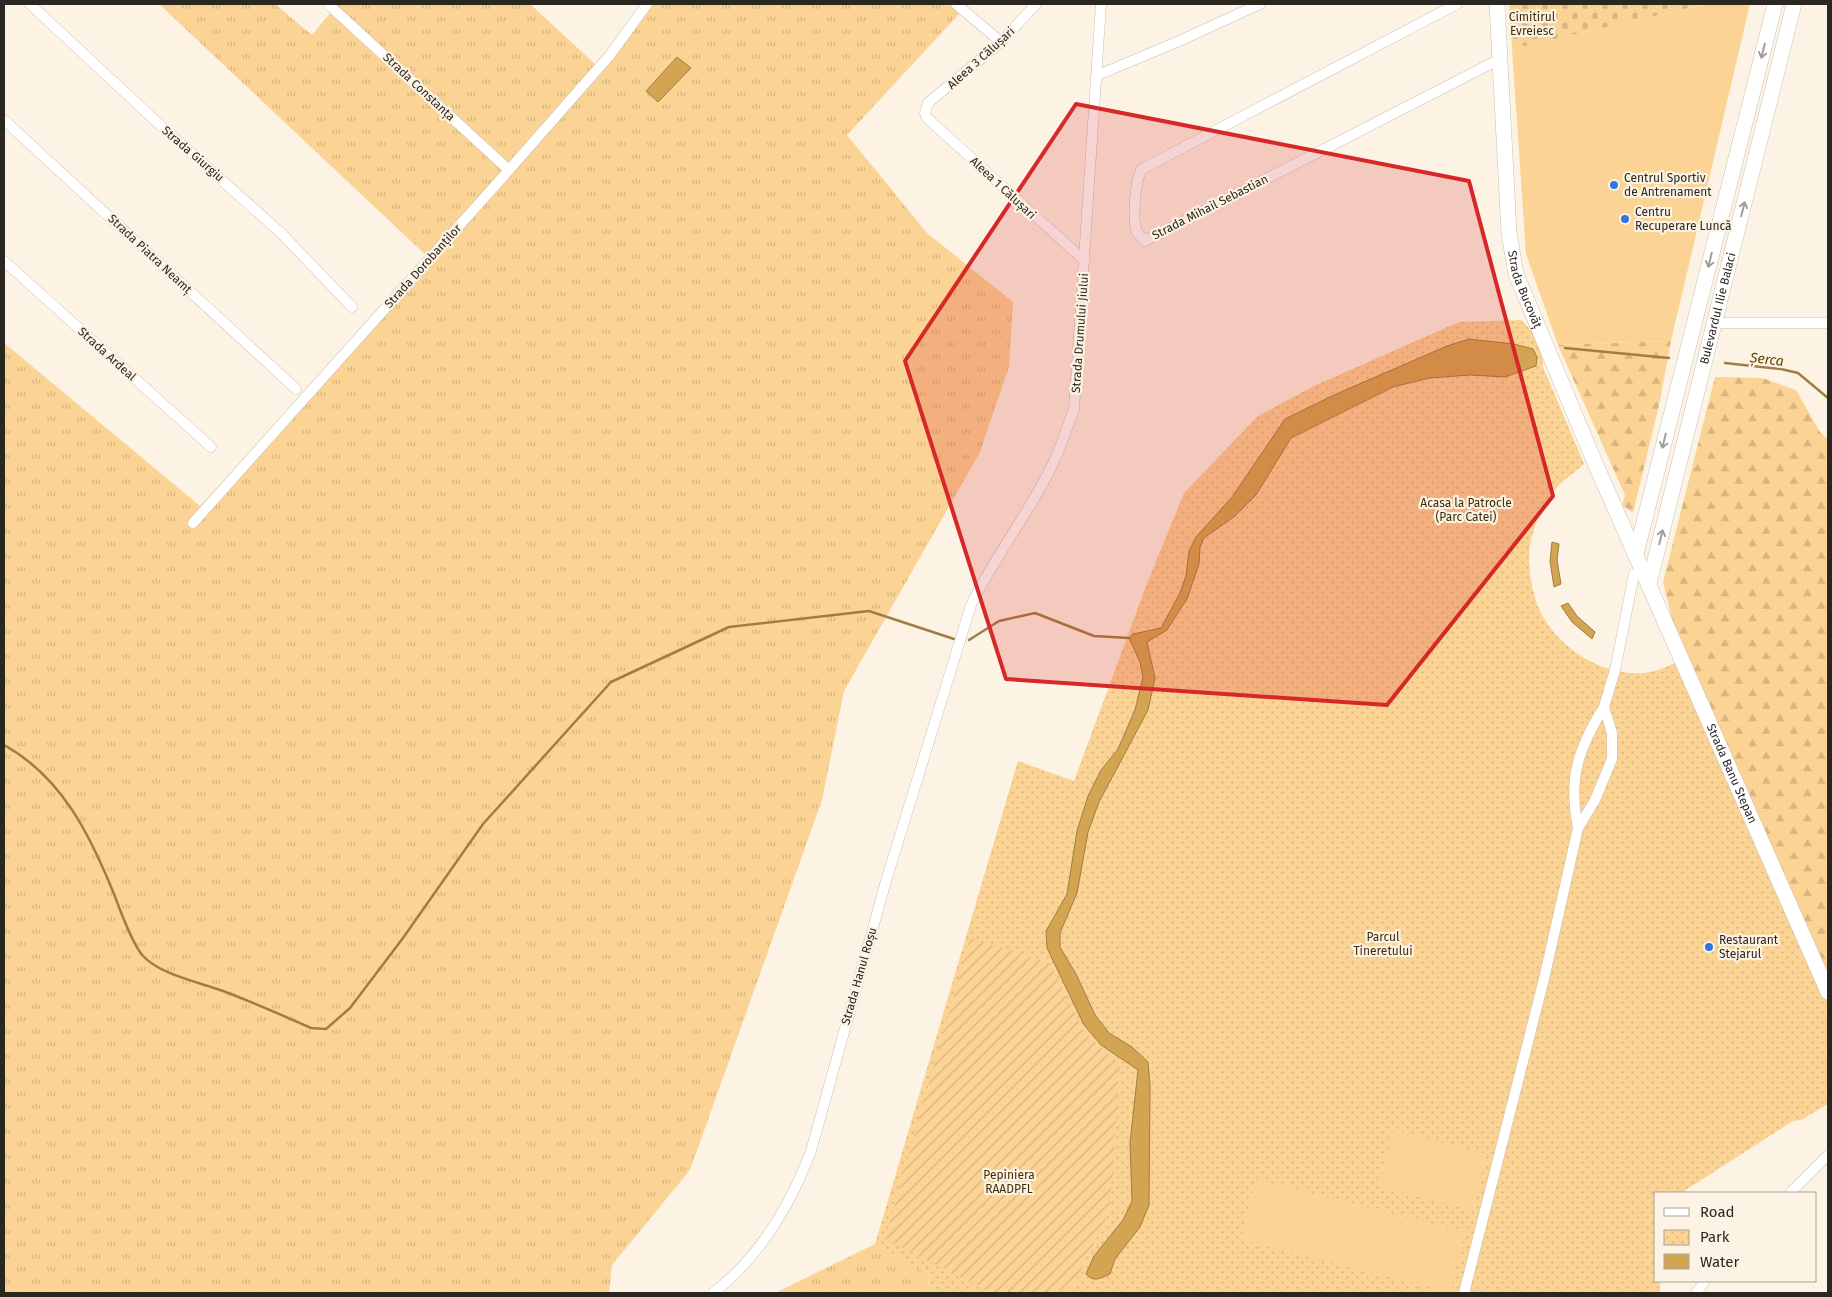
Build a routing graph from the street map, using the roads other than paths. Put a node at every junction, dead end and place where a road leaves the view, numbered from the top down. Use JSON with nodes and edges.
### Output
{"nodes":[{"id":1,"x":30,"y":4,"type":"edge"},
{"id":2,"x":328,"y":4,"type":"edge"},
{"id":3,"x":647,"y":4,"type":"edge"},
{"id":4,"x":956,"y":4,"type":"edge"},
{"id":5,"x":1036,"y":4,"type":"edge"},
{"id":6,"x":1101,"y":4,"type":"edge"},
{"id":7,"x":1260,"y":4,"type":"edge"},
{"id":8,"x":1456,"y":4,"type":"edge"},
{"id":9,"x":1496,"y":4,"type":"edge"},
{"id":10,"x":1774,"y":4,"type":"edge"},
{"id":11,"x":1794,"y":4,"type":"edge"},
{"id":12,"x":1001,"y":42,"type":"junction"},
{"id":13,"x":1500,"y":59,"type":"junction"},
{"id":14,"x":1098,"y":75,"type":"junction"},
{"id":15,"x":925,"y":110,"type":"joint"},
{"id":16,"x":4,"y":120,"type":"edge"},
{"id":17,"x":509,"y":170,"type":"junction"},
{"id":18,"x":4,"y":261,"type":"edge"},
{"id":19,"x":1085,"y":261,"type":"junction"},
{"id":20,"x":352,"y":307,"type":"dead end"},
{"id":21,"x":1714,"y":323,"type":"junction"},
{"id":22,"x":1828,"y":323,"type":"edge"},
{"id":23,"x":296,"y":389,"type":"dead end"},
{"id":24,"x":211,"y":447,"type":"dead end"},
{"id":25,"x":193,"y":523,"type":"dead end"},
{"id":26,"x":1636,"y":554,"type":"junction"},
{"id":27,"x":1634,"y":574,"type":"dead end"},
{"id":28,"x":1649,"y":584,"type":"junction"},
{"id":29,"x":963,"y":635,"type":"joint"},
{"id":30,"x":1604,"y":707,"type":"junction"},
{"id":31,"x":1578,"y":828,"type":"junction"},
{"id":32,"x":1828,"y":992,"type":"edge"},
{"id":33,"x":1828,"y":1155,"type":"edge"},
{"id":34,"x":1791,"y":1192,"type":"edge"},
{"id":35,"x":1704,"y":1282,"type":"edge"},
{"id":36,"x":713,"y":1293,"type":"edge"},
{"id":37,"x":1464,"y":1293,"type":"edge"},
{"id":38,"x":1696,"y":1293,"type":"edge"}],
"edges":[{"from":1,"to":20,"type":"street","name":"Strada Giurgiu"},
{"from":2,"to":17,"type":"street","name":"Strada Constanța"},
{"from":3,"to":17,"type":"street","name":"Strada Dorobanților"},
{"from":4,"to":12,"type":"street"},
{"from":5,"to":12,"type":"street","name":"Aleea 3 Călușari"},
{"from":6,"to":14,"type":"street","name":"Strada Drumului Jiului"},
{"from":7,"to":14,"type":"street"},
{"from":8,"to":13,"type":"street","name":"Strada Mihail Sebastian"},
{"from":9,"to":13,"type":"main road","name":"Strada Bucovăț"},
{"from":10,"to":26,"type":"main road","name":"Bulevardul Ilie Balaci","one_way":true},
{"from":21,"to":11,"type":"main road","name":"Bulevardul Ilie Balaci","one_way":true},
{"from":12,"to":15,"type":"street","name":"Aleea 3 Călușari"},
{"from":13,"to":26,"type":"main road","name":"Strada Bucovăț"},
{"from":14,"to":19,"type":"street","name":"Strada Drumului Jiului"},
{"from":15,"to":19,"type":"street","name":"Aleea 1 Călușari"},
{"from":16,"to":23,"type":"street","name":"Strada Piatra Neamț"},
{"from":17,"to":25,"type":"street","name":"Strada Dorobanților"},
{"from":18,"to":24,"type":"street","name":"Strada Ardeal"},
{"from":19,"to":29,"type":"street","name":"Strada Drumului Jiului"},
{"from":21,"to":22,"type":"street"},
{"from":28,"to":21,"type":"main road","name":"Bulevardul Ilie Balaci","one_way":true},
{"from":26,"to":28,"type":"main road","name":"Strada Banu Stepan"},
{"from":27,"to":30,"type":"street"},
{"from":28,"to":32,"type":"main road","name":"Strada Banu Stepan"},
{"from":29,"to":36,"type":"street","name":"Strada Hanul Roșu"},
{"from":30,"to":31,"type":"street"},
{"from":30,"to":31,"type":"street"},
{"from":31,"to":37,"type":"street"},
{"from":33,"to":34,"type":"street"},
{"from":35,"to":38,"type":"street"}]}
